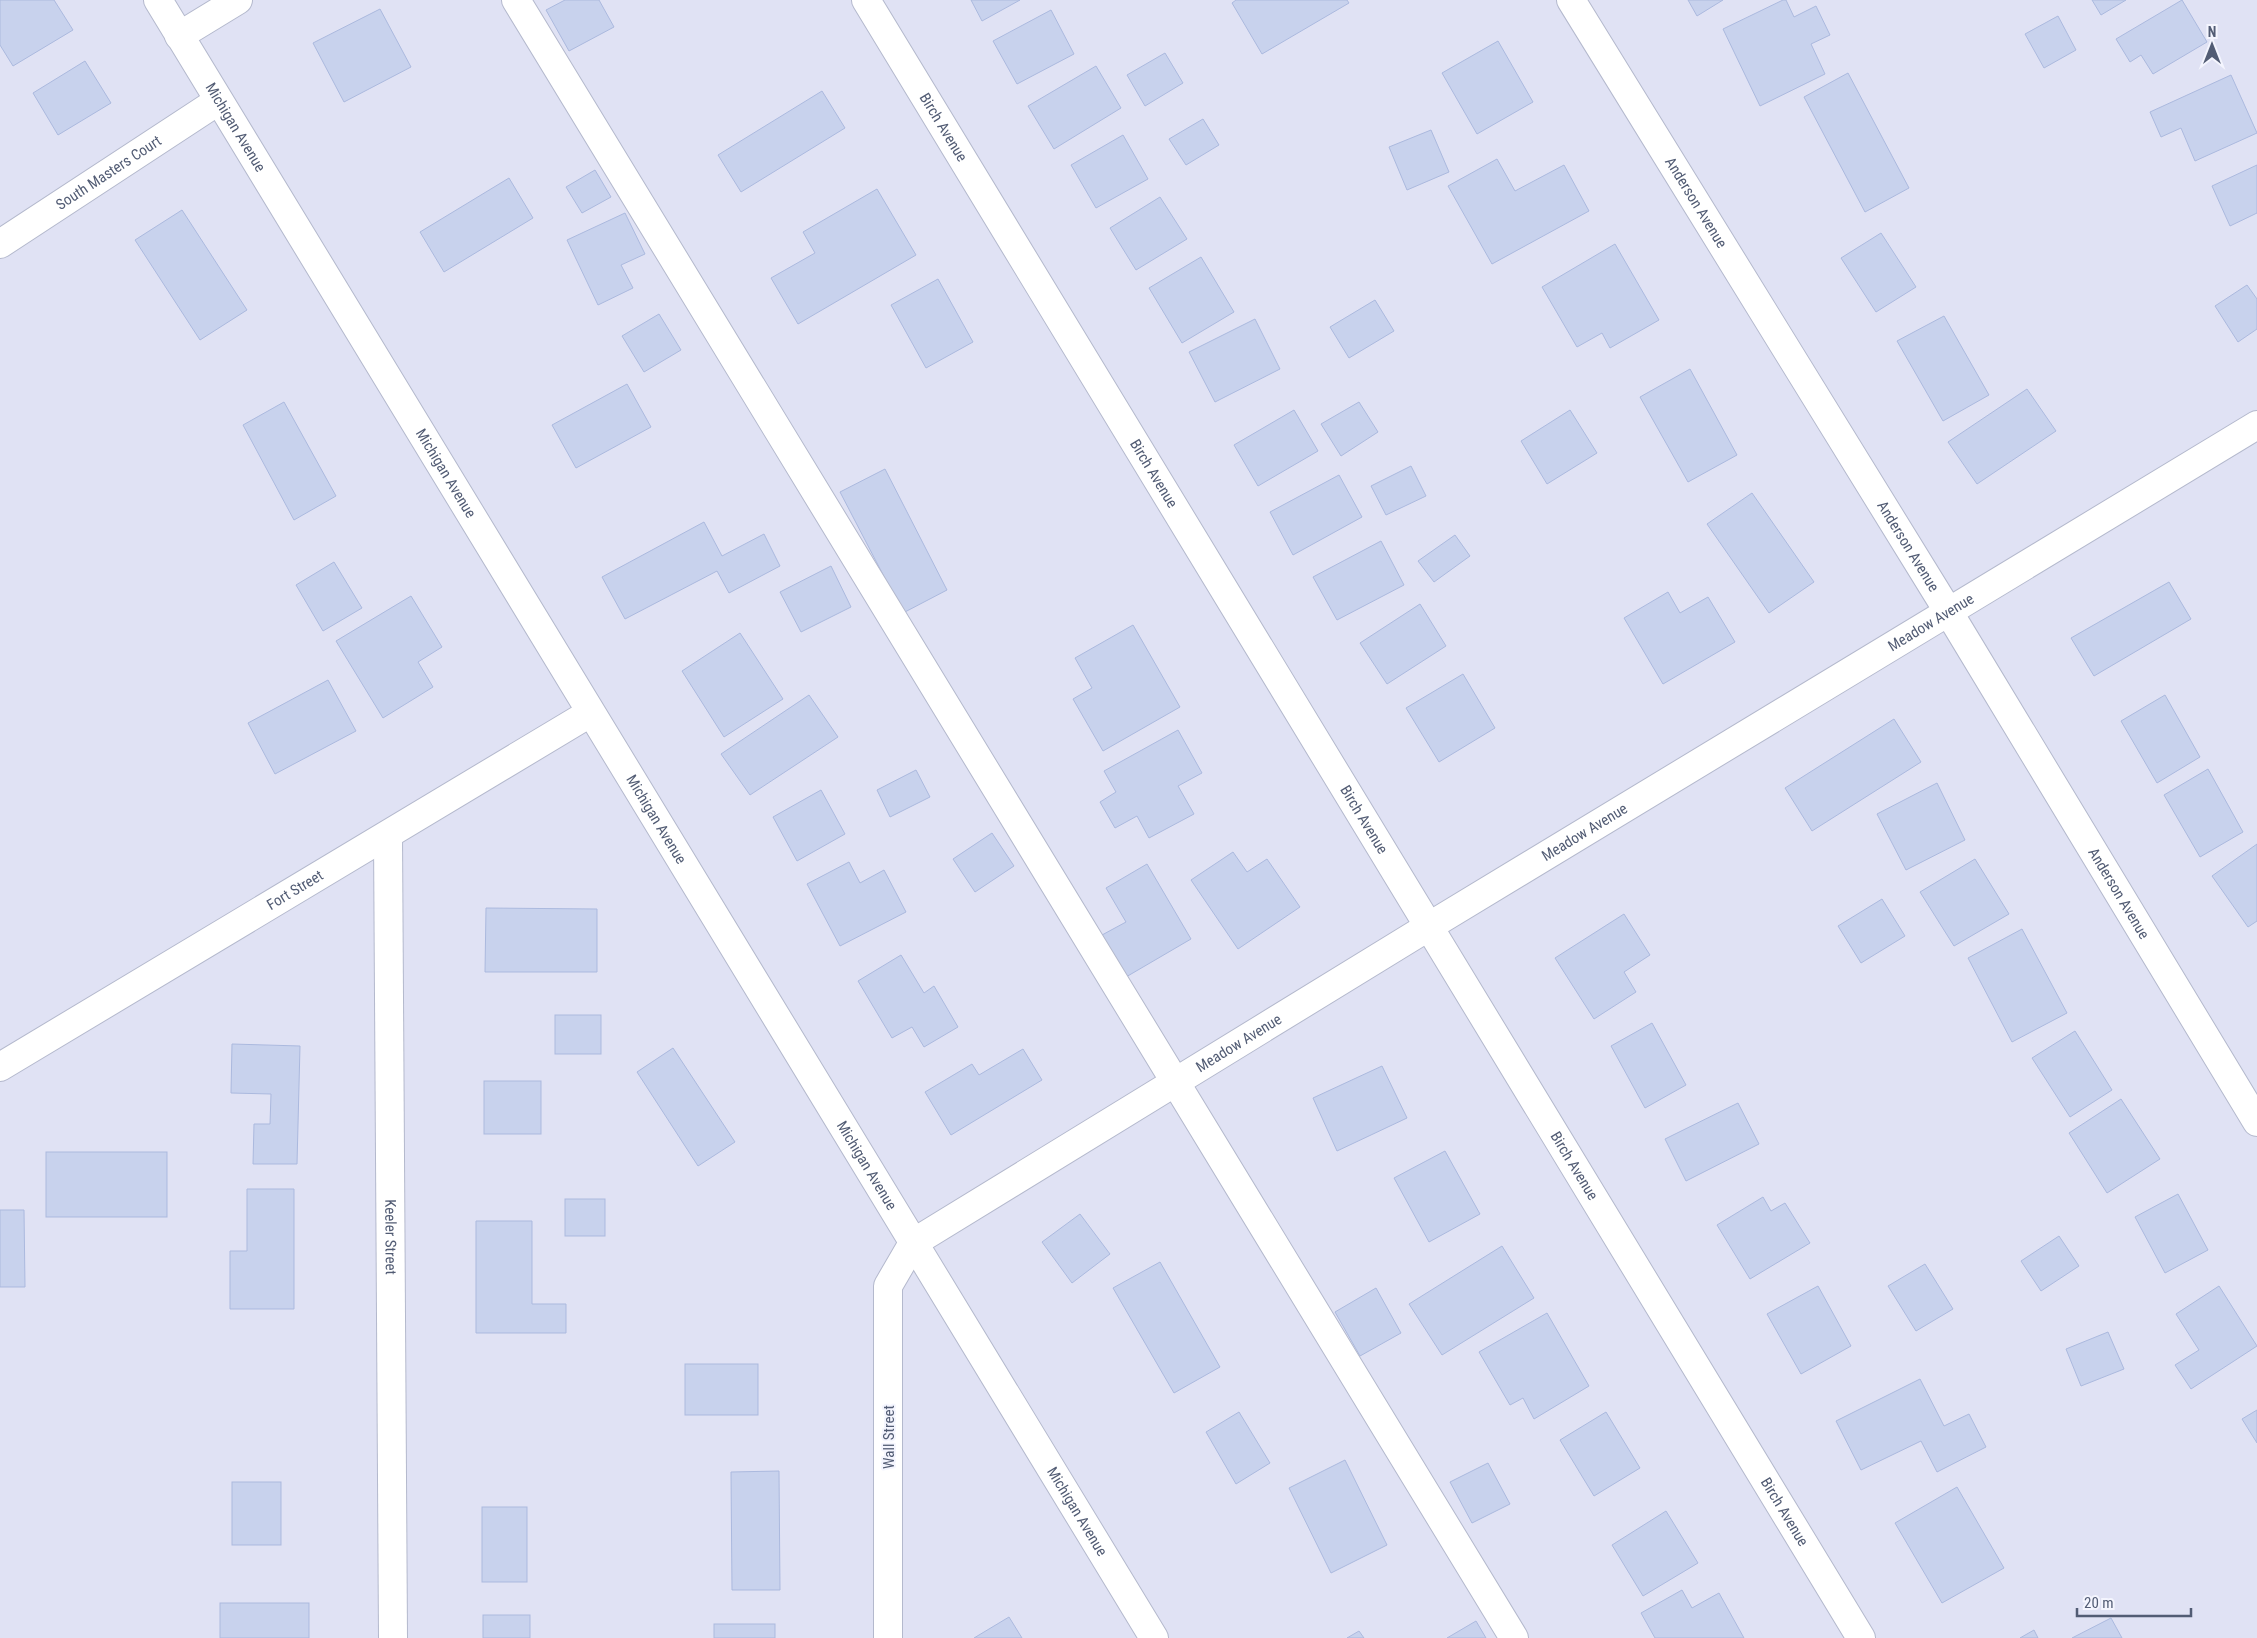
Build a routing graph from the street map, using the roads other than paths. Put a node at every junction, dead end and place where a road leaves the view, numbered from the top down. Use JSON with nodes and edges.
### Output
{"nodes":[{"id":1,"x":158,"y":0,"type":"edge"},
{"id":2,"x":238,"y":0,"type":"edge"},
{"id":3,"x":516,"y":0,"type":"edge"},
{"id":4,"x":866,"y":0,"type":"edge"},
{"id":5,"x":1571,"y":0,"type":"edge"},
{"id":6,"x":179,"y":36,"type":"junction"},
{"id":7,"x":218,"y":101,"type":"junction"},
{"id":8,"x":0,"y":244,"type":"edge"},
{"id":9,"x":2257,"y":424,"type":"edge"},
{"id":10,"x":1948,"y":611,"type":"junction"},
{"id":11,"x":590,"y":713,"type":"junction"},
{"id":12,"x":388,"y":836,"type":"junction"},
{"id":13,"x":1428,"y":927,"type":"junction"},
{"id":14,"x":0,"y":1067,"type":"edge"},
{"id":15,"x":1174,"y":1082,"type":"junction"},
{"id":16,"x":2257,"y":1122,"type":"edge"},
{"id":17,"x":913,"y":1243,"type":"junction"},
{"id":18,"x":393,"y":1638,"type":"edge"},
{"id":19,"x":888,"y":1638,"type":"edge"},
{"id":20,"x":1154,"y":1638,"type":"edge"},
{"id":21,"x":1514,"y":1638,"type":"edge"},
{"id":22,"x":1861,"y":1638,"type":"edge"}],
"edges":[{"from":1,"to":6,"type":"street","name":"Michigan Avenue"},
{"from":2,"to":6,"type":"street"},
{"from":3,"to":15,"type":"street"},
{"from":4,"to":13,"type":"street","name":"Birch Avenue"},
{"from":5,"to":10,"type":"street","name":"Anderson Avenue"},
{"from":6,"to":7,"type":"street","name":"Michigan Avenue"},
{"from":7,"to":8,"type":"street","name":"South Masters Court"},
{"from":7,"to":11,"type":"street","name":"Michigan Avenue"},
{"from":9,"to":10,"type":"street","name":"Meadow Avenue"},
{"from":10,"to":13,"type":"street","name":"Meadow Avenue"},
{"from":10,"to":16,"type":"street","name":"Anderson Avenue"},
{"from":11,"to":12,"type":"street","name":"Fort Street"},
{"from":11,"to":17,"type":"street","name":"Michigan Avenue"},
{"from":12,"to":14,"type":"street","name":"Fort Street"},
{"from":12,"to":18,"type":"street","name":"Keeler Street"},
{"from":13,"to":15,"type":"street","name":"Meadow Avenue"},
{"from":13,"to":22,"type":"street","name":"Birch Avenue"},
{"from":15,"to":17,"type":"street","name":"Meadow Avenue"},
{"from":15,"to":21,"type":"street"},
{"from":17,"to":19,"type":"street","name":"Wall Street"},
{"from":17,"to":20,"type":"street","name":"Michigan Avenue"}]}
